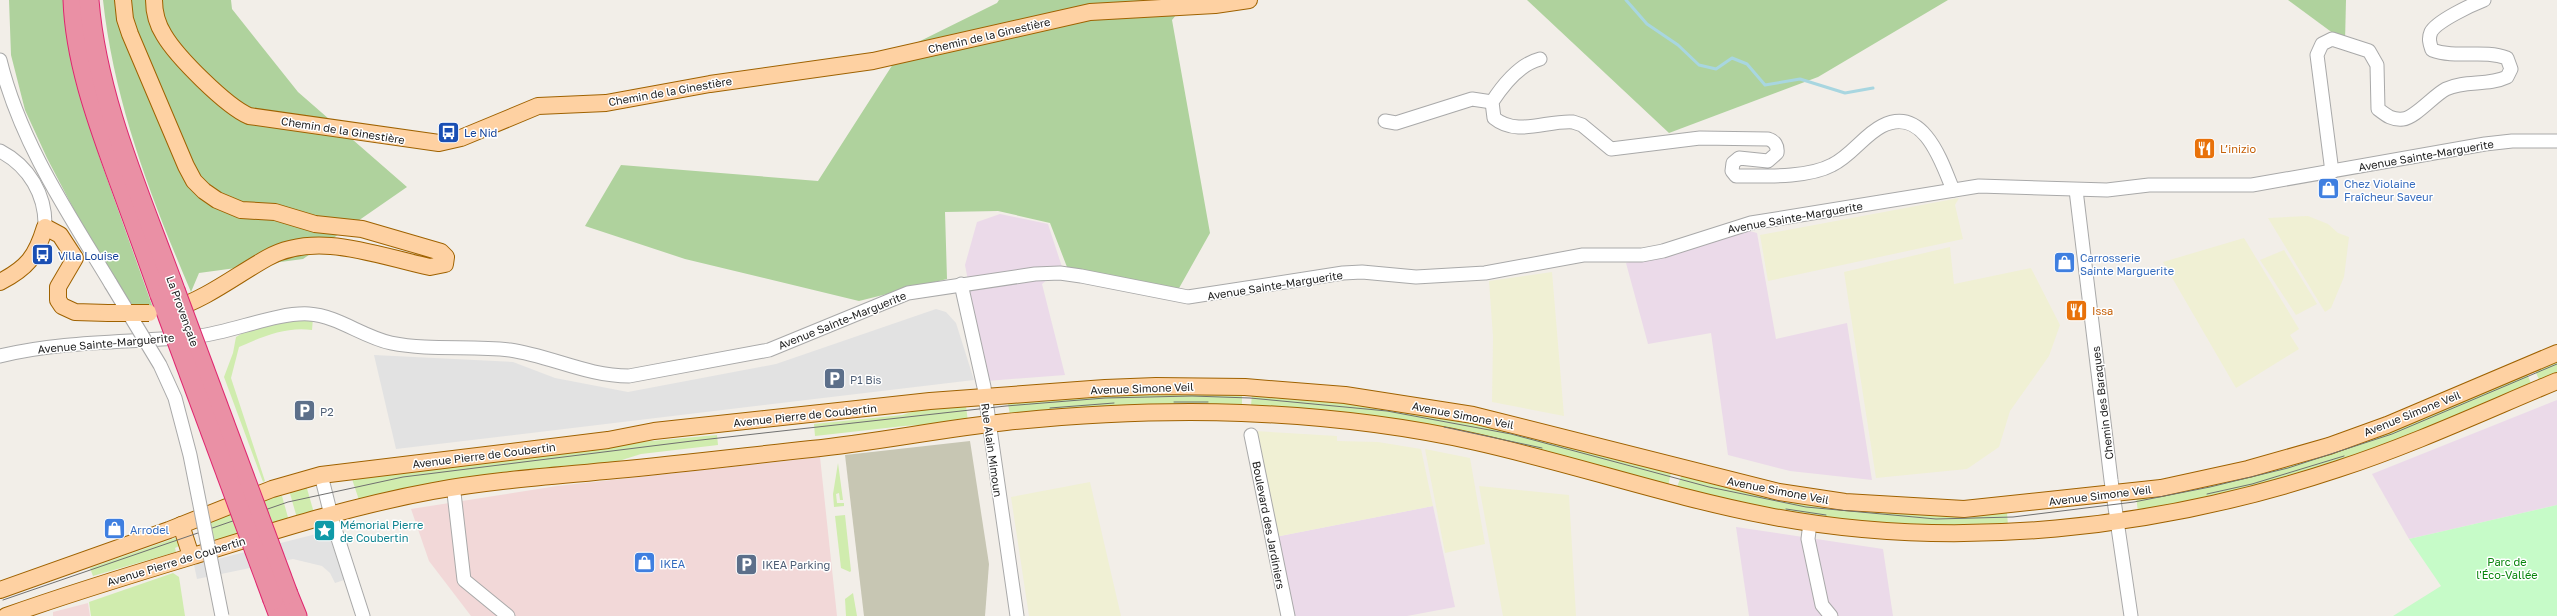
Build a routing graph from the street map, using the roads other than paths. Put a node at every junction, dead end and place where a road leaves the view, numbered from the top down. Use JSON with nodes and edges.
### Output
{"nodes":[{"id":1,"x":73,"y":0,"type":"edge"},
{"id":2,"x":89,"y":0,"type":"edge"},
{"id":3,"x":123,"y":0,"type":"edge"},
{"id":4,"x":154,"y":0,"type":"edge"},
{"id":5,"x":1249,"y":0,"type":"edge"},
{"id":6,"x":2484,"y":0,"type":"edge"},
{"id":7,"x":1540,"y":59,"type":"dead end"},
{"id":8,"x":0,"y":60,"type":"edge"},
{"id":9,"x":5,"y":98,"type":"edge"},
{"id":10,"x":1492,"y":102,"type":"junction"},
{"id":11,"x":1385,"y":121,"type":"dead end"},
{"id":12,"x":2557,"y":141,"type":"edge"},
{"id":13,"x":0,"y":151,"type":"edge"},
{"id":14,"x":2332,"y":172,"type":"junction"},
{"id":15,"x":1953,"y":190,"type":"junction"},
{"id":16,"x":2076,"y":190,"type":"junction"},
{"id":17,"x":45,"y":227,"type":"junction"},
{"id":18,"x":0,"y":282,"type":"edge"},
{"id":19,"x":961,"y":284,"type":"junction"},
{"id":20,"x":168,"y":293,"type":"junction"},
{"id":21,"x":2557,"y":353,"type":"edge"},
{"id":22,"x":3,"y":357,"type":"edge"},
{"id":23,"x":2557,"y":381,"type":"edge"},
{"id":24,"x":985,"y":398,"type":"junction"},
{"id":25,"x":989,"y":424,"type":"junction"},
{"id":26,"x":1251,"y":435,"type":"dead end"},
{"id":27,"x":321,"y":475,"type":"junction"},
{"id":28,"x":454,"y":493,"type":"dead end"},
{"id":29,"x":2114,"y":494,"type":"junction"},
{"id":30,"x":330,"y":513,"type":"junction"},
{"id":31,"x":2118,"y":520,"type":"junction"},
{"id":32,"x":1810,"y":523,"type":"junction"},
{"id":33,"x":181,"y":524,"type":"junction"},
{"id":34,"x":191,"y":556,"type":"junction"},
{"id":35,"x":0,"y":590,"type":"edge"},
{"id":36,"x":280,"y":604,"type":"edge"},
{"id":37,"x":6,"y":616,"type":"edge"},
{"id":38,"x":222,"y":616,"type":"edge"},
{"id":39,"x":297,"y":616,"type":"edge"},
{"id":40,"x":363,"y":616,"type":"edge"},
{"id":41,"x":508,"y":616,"type":"edge"},
{"id":42,"x":1017,"y":616,"type":"edge"},
{"id":43,"x":1288,"y":616,"type":"edge"},
{"id":44,"x":1831,"y":616,"type":"edge"},
{"id":45,"x":2131,"y":616,"type":"edge"}],
"edges":[{"from":1,"to":20,"type":"highway","name":"La Provençale"},
{"from":2,"to":20,"type":"highway","name":"La Provençale"},
{"from":3,"to":17,"type":"main road","bridge":true},
{"from":4,"to":5,"type":"main road","name":"Chemin de la Ginestière"},
{"from":6,"to":14,"type":"street"},
{"from":7,"to":10,"type":"street"},
{"from":8,"to":9,"type":"street"},
{"from":9,"to":38,"type":"street","bridge":true},
{"from":10,"to":11,"type":"street"},
{"from":10,"to":15,"type":"street"},
{"from":12,"to":14,"type":"street","name":"Avenue Sainte-Marguerite"},
{"from":13,"to":17,"type":"street"},
{"from":14,"to":16,"type":"street","name":"Avenue Sainte-Marguerite"},
{"from":15,"to":16,"type":"street","name":"Avenue Sainte-Marguerite"},
{"from":15,"to":19,"type":"street","name":"Avenue Sainte-Marguerite"},
{"from":16,"to":29,"type":"street","name":"Chemin des Baraques"},
{"from":17,"to":18,"type":"main road"},
{"from":19,"to":22,"type":"street","name":"Avenue Sainte-Marguerite"},
{"from":19,"to":24,"type":"street","name":"Rue Alain Mimoun"},
{"from":20,"to":36,"type":"highway","name":"La Provençale","bridge":true},
{"from":21,"to":29,"type":"main road","name":"Avenue Simone Veil"},
{"from":23,"to":31,"type":"main road"},
{"from":24,"to":25,"type":"street","name":"Rue Alain Mimoun"},
{"from":24,"to":27,"type":"main road","name":"Avenue Pierre de Coubertin"},
{"from":24,"to":29,"type":"main road","name":"Avenue Simone Veil"},
{"from":25,"to":30,"type":"main road","name":"Avenue Pierre de Coubertin"},
{"from":25,"to":32,"type":"main road"},
{"from":25,"to":42,"type":"street","name":"Rue Alain Mimoun"},
{"from":26,"to":43,"type":"street","name":"Boulevard des Jardiniers"},
{"from":27,"to":30,"type":"street"},
{"from":27,"to":33,"type":"main road","name":"Avenue Pierre de Coubertin"},
{"from":28,"to":41,"type":"street"},
{"from":29,"to":31,"type":"street","name":"Chemin des Baraques"},
{"from":30,"to":34,"type":"main road","name":"Avenue Pierre de Coubertin"},
{"from":30,"to":40,"type":"street"},
{"from":31,"to":32,"type":"main road"},
{"from":31,"to":45,"type":"street","name":"Chemin des Baraques"},
{"from":32,"to":44,"type":"street"},
{"from":33,"to":34,"type":"main road"},
{"from":33,"to":35,"type":"main road","name":"Avenue Pierre de Coubertin"},
{"from":34,"to":37,"type":"main road","name":"Avenue Pierre de Coubertin"},
{"from":36,"to":39,"type":"highway","name":"La Provençale"}]}
